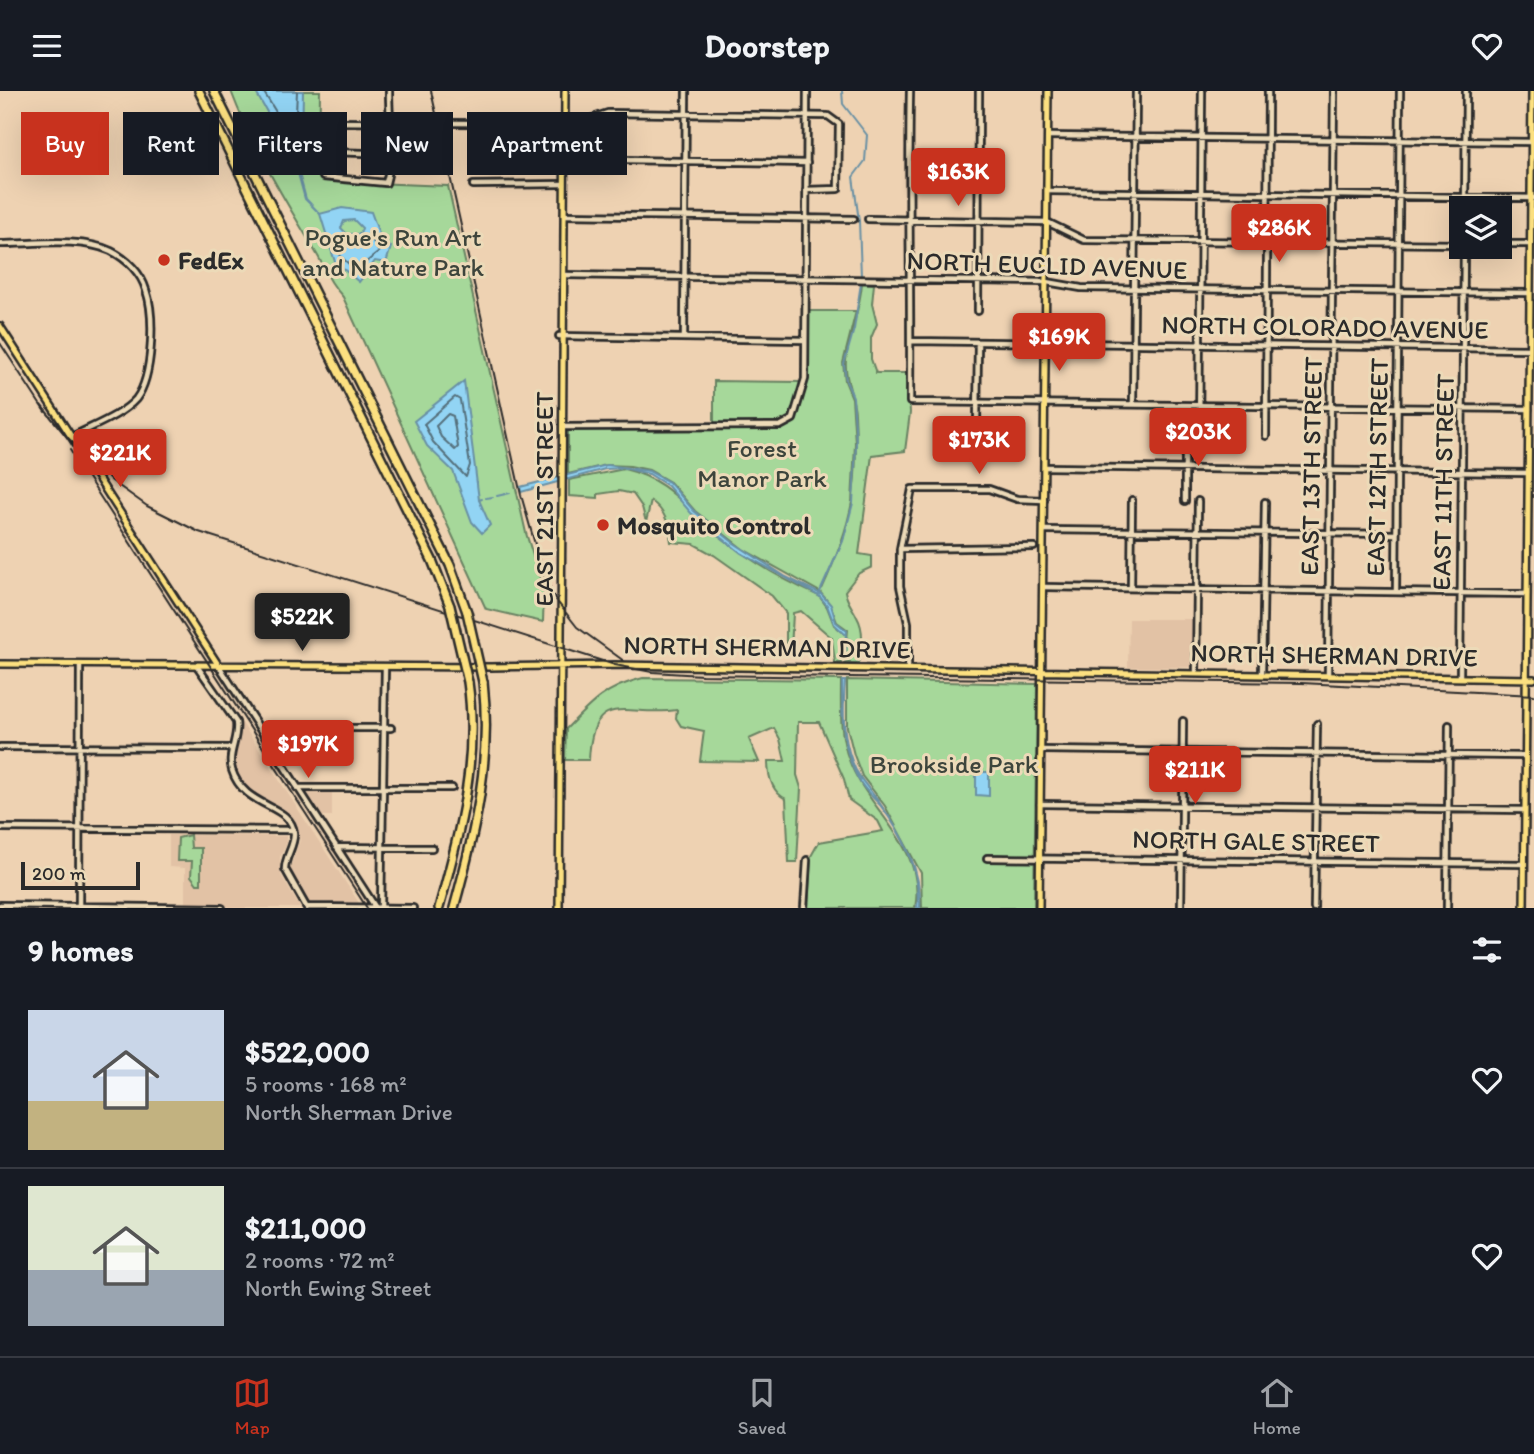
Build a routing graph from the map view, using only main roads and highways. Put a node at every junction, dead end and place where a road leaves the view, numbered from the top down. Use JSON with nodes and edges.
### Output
{"nodes":[{"id":1,"x":199,"y":91,"type":"edge"},
{"id":2,"x":214,"y":91,"type":"edge"},
{"id":3,"x":565,"y":91,"type":"edge"},
{"id":4,"x":1048,"y":91,"type":"edge"},
{"id":5,"x":1532,"y":91,"type":"edge"},
{"id":6,"x":1533,"y":142,"type":"edge"},
{"id":7,"x":1532,"y":198,"type":"edge"},
{"id":8,"x":0,"y":327,"type":"edge"},
{"id":9,"x":1532,"y":382,"type":"edge"},
{"id":10,"x":1531,"y":443,"type":"edge"},
{"id":11,"x":1531,"y":505,"type":"edge"},
{"id":12,"x":1531,"y":566,"type":"edge"},
{"id":13,"x":0,"y":664,"type":"edge"},
{"id":14,"x":562,"y":665,"type":"junction"},
{"id":15,"x":219,"y":666,"type":"junction"},
{"id":16,"x":1043,"y":671,"type":"junction"},
{"id":17,"x":1526,"y":677,"type":"junction"},
{"id":18,"x":1534,"y":679,"type":"edge"},
{"id":19,"x":439,"y":908,"type":"edge"},
{"id":20,"x":454,"y":908,"type":"edge"},
{"id":21,"x":559,"y":908,"type":"edge"},
{"id":22,"x":1039,"y":908,"type":"edge"},
{"id":23,"x":1524,"y":908,"type":"edge"}],
"edges":[{"from":1,"to":19,"type":"highway","bridge":true},
{"from":2,"to":20,"type":"highway","bridge":true},
{"from":3,"to":14,"type":"main road","name":"EAST 21ST STREET"},
{"from":4,"to":16,"type":"main road"},
{"from":5,"to":6,"type":"main road"},
{"from":6,"to":7,"type":"main road"},
{"from":7,"to":9,"type":"main road"},
{"from":8,"to":15,"type":"main road"},
{"from":9,"to":10,"type":"main road"},
{"from":10,"to":11,"type":"main road"},
{"from":11,"to":12,"type":"main road"},
{"from":12,"to":17,"type":"main road"},
{"from":13,"to":15,"type":"main road","name":"NORTH SHERMAN DRIVE"},
{"from":14,"to":15,"type":"main road","name":"NORTH SHERMAN DRIVE"},
{"from":14,"to":16,"type":"main road","name":"NORTH SHERMAN DRIVE"},
{"from":14,"to":21,"type":"main road","name":"EAST 21ST STREET"},
{"from":16,"to":17,"type":"main road","name":"NORTH SHERMAN DRIVE"},
{"from":16,"to":22,"type":"main road"},
{"from":17,"to":18,"type":"main road","name":"NORTH SHERMAN DRIVE"},
{"from":17,"to":23,"type":"main road"}]}
